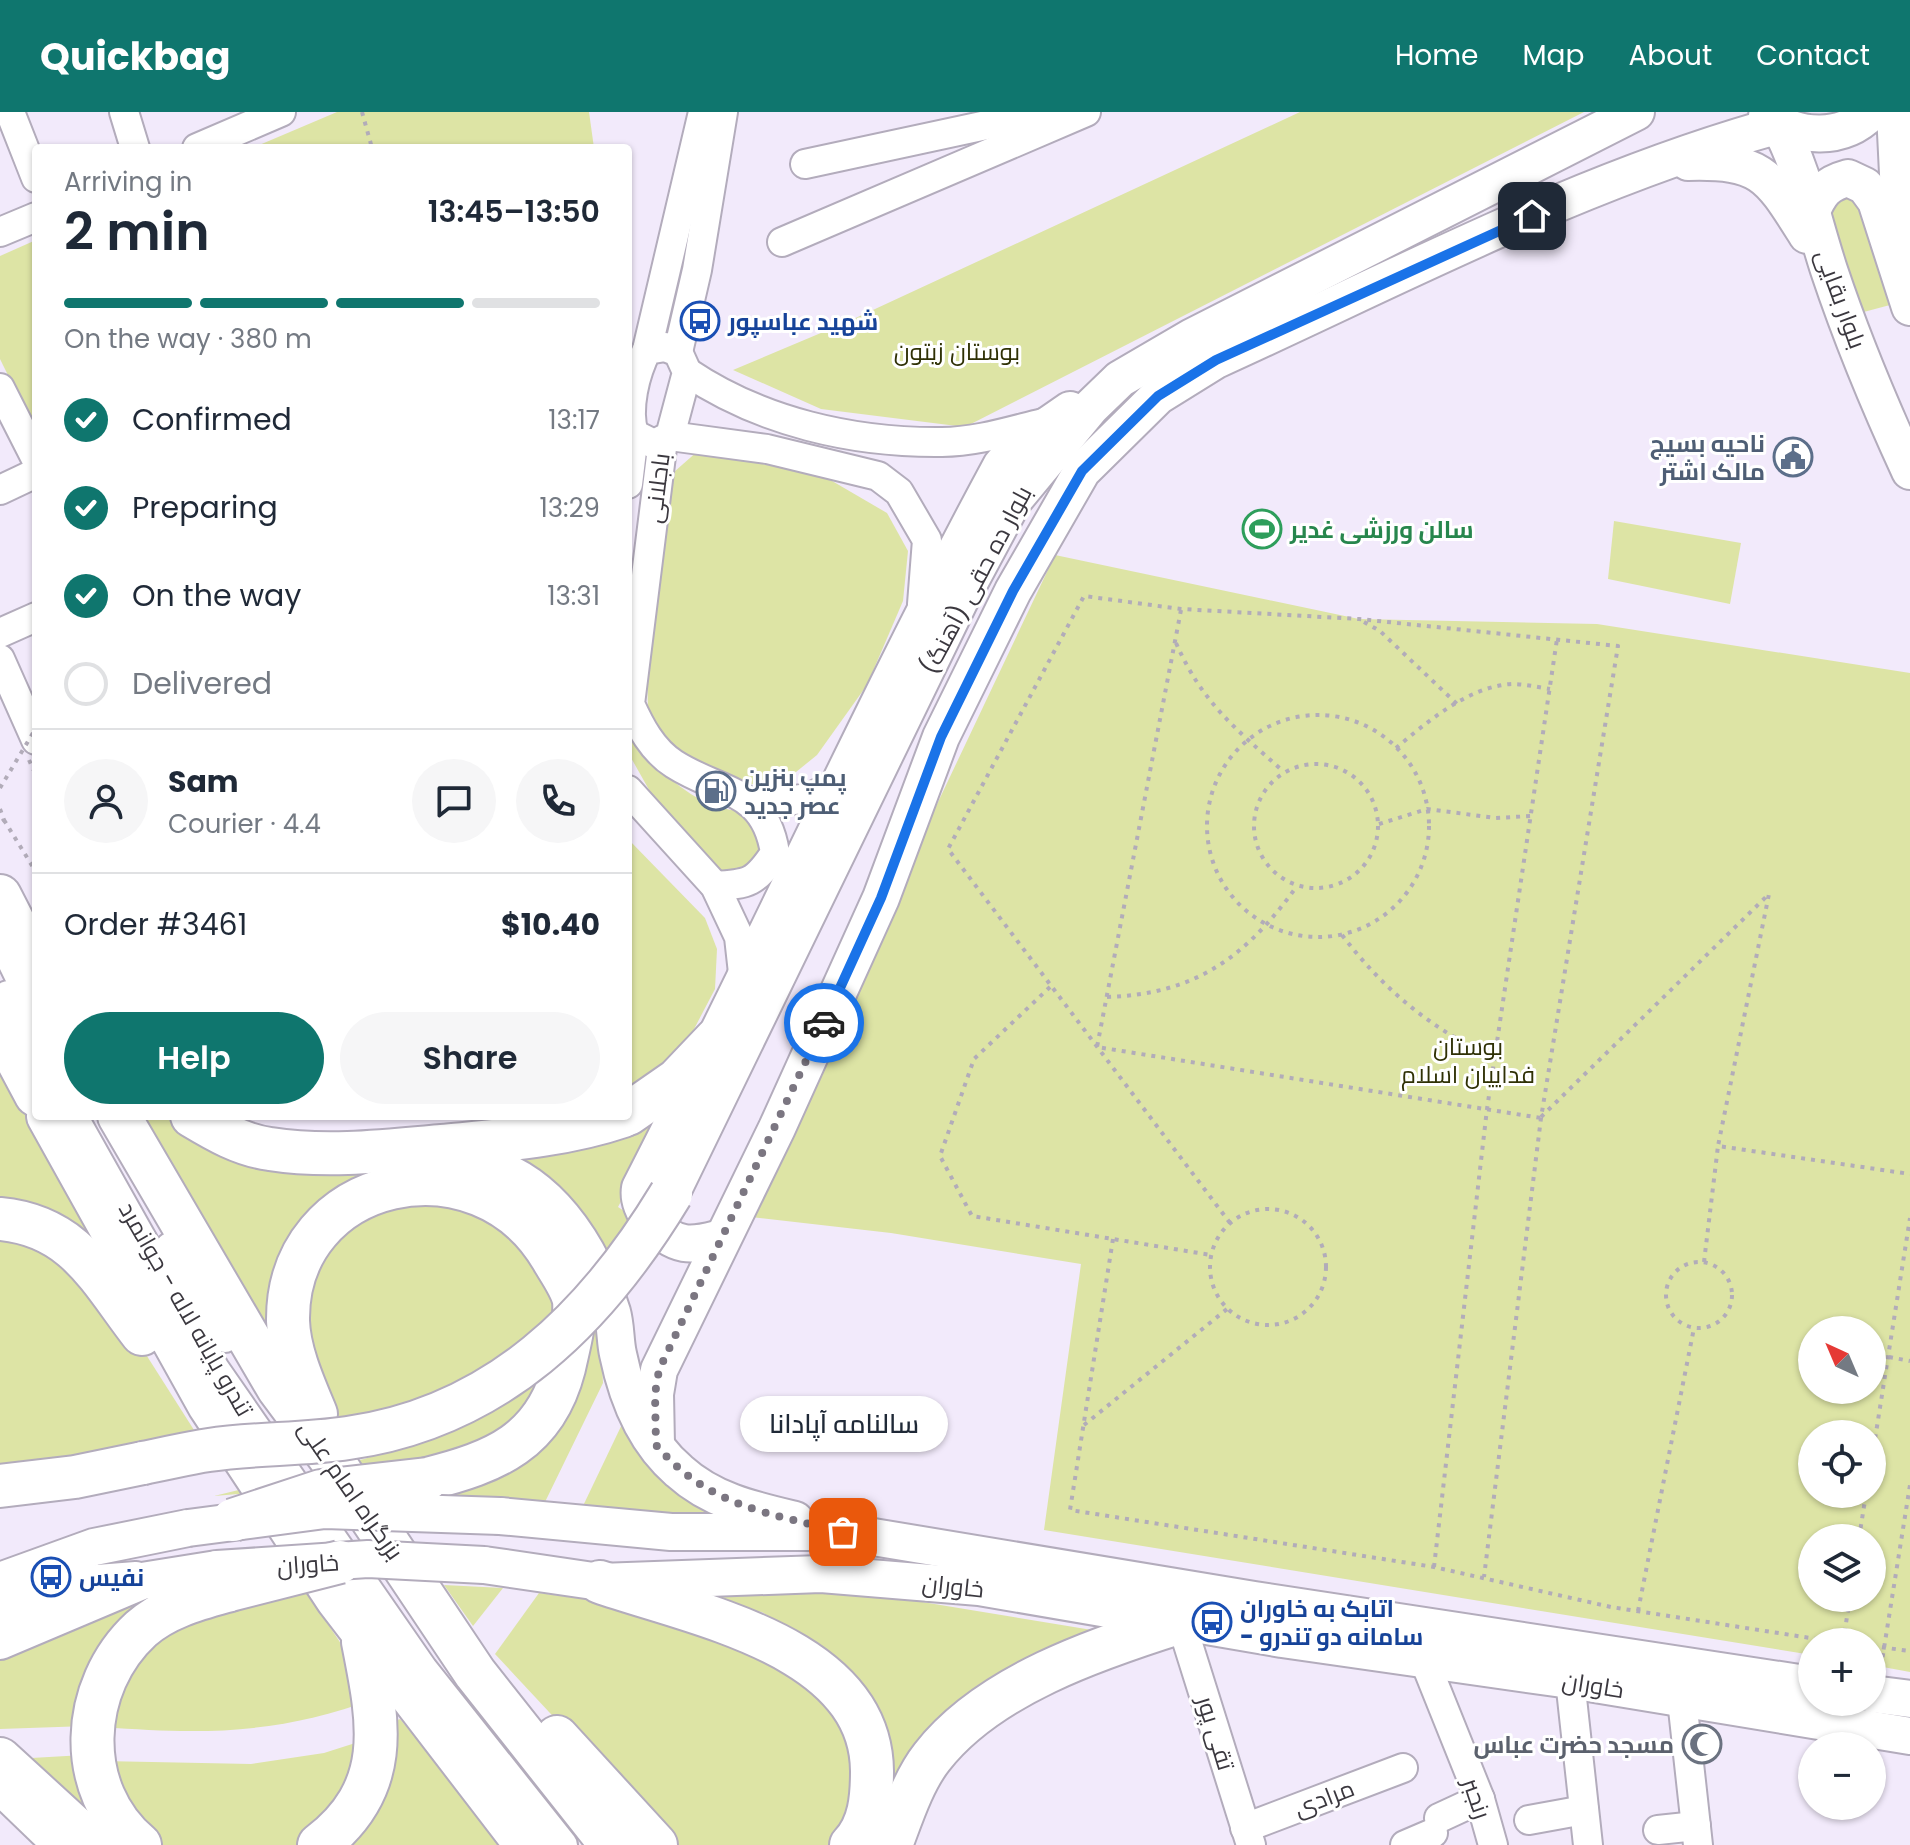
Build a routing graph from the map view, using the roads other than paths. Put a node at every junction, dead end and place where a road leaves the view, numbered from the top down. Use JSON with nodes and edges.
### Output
{"nodes":[{"id":1,"x":10,"y":112,"type":"edge"},
{"id":2,"x":124,"y":112,"type":"edge"},
{"id":3,"x":281,"y":112,"type":"edge"},
{"id":4,"x":703,"y":112,"type":"edge"},
{"id":5,"x":723,"y":112,"type":"edge"},
{"id":6,"x":1047,"y":112,"type":"edge"},
{"id":7,"x":1086,"y":112,"type":"edge"},
{"id":8,"x":1636,"y":112,"type":"edge"},
{"id":9,"x":1871,"y":112,"type":"edge"},
{"id":10,"x":1895,"y":112,"type":"edge"},
{"id":11,"x":1771,"y":118,"type":"edge"},
{"id":12,"x":134,"y":144,"type":"edge"},
{"id":13,"x":206,"y":144,"type":"edge"},
{"id":14,"x":805,"y":164,"type":"dead end"},
{"id":15,"x":32,"y":168,"type":"edge"},
{"id":16,"x":1609,"y":181,"type":"junction"},
{"id":17,"x":1811,"y":213,"type":"junction"},
{"id":18,"x":32,"y":219,"type":"edge"},
{"id":19,"x":0,"y":232,"type":"edge"},
{"id":20,"x":782,"y":242,"type":"dead end"},
{"id":21,"x":1910,"y":246,"type":"edge"},
{"id":22,"x":1830,"y":274,"type":"junction"},
{"id":23,"x":1910,"y":307,"type":"edge"},
{"id":24,"x":647,"y":350,"type":"junction"},
{"id":25,"x":682,"y":362,"type":"junction"},
{"id":26,"x":0,"y":388,"type":"edge"},
{"id":27,"x":1110,"y":388,"type":"junction"},
{"id":28,"x":632,"y":403,"type":"edge"},
{"id":29,"x":1056,"y":419,"type":"junction"},
{"id":30,"x":632,"y":428,"type":"edge"},
{"id":31,"x":634,"y":434,"type":"junction"},
{"id":32,"x":666,"y":438,"type":"junction"},
{"id":33,"x":32,"y":451,"type":"edge"},
{"id":34,"x":632,"y":451,"type":"edge"},
{"id":35,"x":1910,"y":471,"type":"edge"},
{"id":36,"x":32,"y":475,"type":"edge"},
{"id":37,"x":0,"y":490,"type":"edge"},
{"id":38,"x":32,"y":619,"type":"edge"},
{"id":39,"x":919,"y":624,"type":"junction"},
{"id":40,"x":0,"y":633,"type":"edge"},
{"id":41,"x":0,"y":659,"type":"edge"},
{"id":42,"x":632,"y":689,"type":"edge"},
{"id":43,"x":632,"y":708,"type":"edge"},
{"id":44,"x":32,"y":728,"type":"edge"},
{"id":45,"x":840,"y":782,"type":"junction"},
{"id":46,"x":632,"y":794,"type":"edge"},
{"id":47,"x":756,"y":805,"type":"junction"},
{"id":48,"x":0,"y":876,"type":"edge"},
{"id":49,"x":715,"y":886,"type":"junction"},
{"id":50,"x":0,"y":896,"type":"edge"},
{"id":51,"x":32,"y":915,"type":"edge"},
{"id":52,"x":0,"y":937,"type":"edge"},
{"id":53,"x":32,"y":958,"type":"edge"},
{"id":54,"x":743,"y":973,"type":"junction"},
{"id":55,"x":0,"y":980,"type":"edge"},
{"id":56,"x":32,"y":1003,"type":"edge"},
{"id":57,"x":0,"y":1028,"type":"edge"},
{"id":58,"x":716,"y":1039,"type":"junction"},
{"id":59,"x":32,"y":1041,"type":"edge"},
{"id":60,"x":32,"y":1088,"type":"edge"},
{"id":61,"x":632,"y":1110,"type":"edge"},
{"id":62,"x":50,"y":1120,"type":"edge"},
{"id":63,"x":75,"y":1120,"type":"edge"},
{"id":64,"x":97,"y":1120,"type":"edge"},
{"id":65,"x":121,"y":1120,"type":"edge"},
{"id":66,"x":199,"y":1120,"type":"edge"},
{"id":67,"x":610,"y":1120,"type":"edge"},
{"id":68,"x":413,"y":1148,"type":"junction"},
{"id":69,"x":671,"y":1194,"type":"joint"},
{"id":70,"x":0,"y":1219,"type":"edge"},
{"id":71,"x":721,"y":1238,"type":"junction"},
{"id":72,"x":209,"y":1405,"type":"junction"},
{"id":73,"x":656,"y":1445,"type":"junction"},
{"id":74,"x":339,"y":1470,"type":"junction"},
{"id":75,"x":0,"y":1486,"type":"edge"},
{"id":76,"x":233,"y":1520,"type":"junction"},
{"id":77,"x":843,"y":1532,"type":"junction"},
{"id":78,"x":94,"y":1547,"type":"junction"},
{"id":79,"x":340,"y":1562,"type":"joint"},
{"id":80,"x":223,"y":1580,"type":"junction"},
{"id":81,"x":0,"y":1581,"type":"edge"},
{"id":82,"x":72,"y":1581,"type":"junction"},
{"id":83,"x":600,"y":1582,"type":"junction"},
{"id":84,"x":426,"y":1598,"type":"junction"},
{"id":85,"x":0,"y":1614,"type":"edge"},
{"id":86,"x":1181,"y":1622,"type":"junction"},
{"id":87,"x":361,"y":1633,"type":"junction"},
{"id":88,"x":0,"y":1641,"type":"edge"},
{"id":89,"x":1425,"y":1662,"type":"junction"},
{"id":90,"x":1570,"y":1680,"type":"junction"},
{"id":91,"x":1798,"y":1683,"type":"edge"},
{"id":92,"x":1886,"y":1685,"type":"edge"},
{"id":93,"x":1910,"y":1699,"type":"edge"},
{"id":94,"x":1682,"y":1700,"type":"junction"},
{"id":95,"x":1910,"y":1736,"type":"edge"},
{"id":96,"x":0,"y":1759,"type":"edge"},
{"id":97,"x":1403,"y":1768,"type":"dead end"},
{"id":98,"x":0,"y":1791,"type":"edge"},
{"id":99,"x":1480,"y":1799,"type":"junction"},
{"id":100,"x":1584,"y":1810,"type":"junction"},
{"id":101,"x":1529,"y":1820,"type":"dead end"},
{"id":102,"x":1658,"y":1830,"type":"dead end"},
{"id":103,"x":1697,"y":1835,"type":"edge"},
{"id":104,"x":1248,"y":1836,"type":"edge"},
{"id":105,"x":56,"y":1845,"type":"edge"},
{"id":106,"x":94,"y":1845,"type":"edge"},
{"id":107,"x":140,"y":1845,"type":"edge"},
{"id":108,"x":319,"y":1845,"type":"edge"},
{"id":109,"x":526,"y":1845,"type":"edge"},
{"id":110,"x":563,"y":1845,"type":"edge"},
{"id":111,"x":582,"y":1845,"type":"edge"},
{"id":112,"x":611,"y":1845,"type":"edge"},
{"id":113,"x":656,"y":1845,"type":"edge"},
{"id":114,"x":851,"y":1845,"type":"edge"},
{"id":115,"x":891,"y":1845,"type":"edge"},
{"id":116,"x":1405,"y":1845,"type":"edge"},
{"id":117,"x":1493,"y":1845,"type":"edge"},
{"id":118,"x":1588,"y":1845,"type":"edge"}],
"edges":[{"from":1,"to":15,"type":"street"},
{"from":2,"to":12,"type":"street"},
{"from":3,"to":13,"type":"street"},
{"from":4,"to":24,"type":"street","name":"باجلانی"},
{"from":5,"to":25,"type":"street","name":"باجلانی"},
{"from":6,"to":14,"type":"street"},
{"from":7,"to":20,"type":"street"},
{"from":8,"to":27,"type":"main road","name":"بلوار ده حقی (آهنگ)"},
{"from":9,"to":11,"type":"main road"},
{"from":10,"to":21,"type":"main road"},
{"from":11,"to":16,"type":"main road","name":"بلوار ده حقی (آهنگ)"},
{"from":11,"to":17,"type":"main road","name":"بلوار بقایی"},
{"from":16,"to":22,"type":"main road"},
{"from":16,"to":71,"type":"main road","name":"بلوار ده حقی (آهنگ)"},
{"from":17,"to":22,"type":"main road","name":"بلوار بقایی"},
{"from":17,"to":23,"type":"main road"},
{"from":18,"to":19,"type":"street"},
{"from":22,"to":35,"type":"main road","name":"بلوار بقایی"},
{"from":24,"to":25,"type":"street"},
{"from":24,"to":28,"type":"street","name":"باجلانی"},
{"from":25,"to":29,"type":"street"},
{"from":25,"to":32,"type":"street","name":"باجلانی"},
{"from":26,"to":33,"type":"street"},
{"from":27,"to":29,"type":"main road"},
{"from":27,"to":69,"type":"main road","name":"بلوار ده حقی (آهنگ)"},
{"from":29,"to":39,"type":"main road"},
{"from":30,"to":31,"type":"street","name":"باجلانی"},
{"from":31,"to":32,"type":"street"},
{"from":31,"to":34,"type":"street","name":"باجلانی"},
{"from":32,"to":39,"type":"street"},
{"from":32,"to":42,"type":"street","name":"باجلانی"},
{"from":36,"to":37,"type":"street"},
{"from":38,"to":40,"type":"street"},
{"from":39,"to":45,"type":"main road"},
{"from":41,"to":44,"type":"street"},
{"from":43,"to":47,"type":"street","name":"باجلانی"},
{"from":45,"to":47,"type":"street"},
{"from":45,"to":54,"type":"main road"},
{"from":46,"to":49,"type":"street"},
{"from":47,"to":49,"type":"street"},
{"from":48,"to":51,"type":"highway"},
{"from":49,"to":54,"type":"street"},
{"from":50,"to":53,"type":"highway"},
{"from":52,"to":56,"type":"street"},
{"from":54,"to":58,"type":"main road"},
{"from":55,"to":59,"type":"street"},
{"from":57,"to":60,"type":"highway"},
{"from":58,"to":61,"type":"highway"},
{"from":58,"to":71,"type":"main road"},
{"from":62,"to":72,"type":"highway"},
{"from":63,"to":110,"type":"street","name":"تندرو پایانه لاله - جوانمرد"},
{"from":64,"to":111,"type":"street"},
{"from":65,"to":74,"type":"highway","name":"بزرگراه امام علی"},
{"from":66,"to":68,"type":"highway"},
{"from":67,"to":68,"type":"highway"},
{"from":68,"to":73,"type":"main road"},
{"from":69,"to":75,"type":"highway","bridge":true},
{"from":70,"to":72,"type":"highway"},
{"from":71,"to":73,"type":"main road","name":"بلوار ده حقی (آهنگ)"},
{"from":72,"to":87,"type":"highway"},
{"from":73,"to":77,"type":"main road"},
{"from":74,"to":76,"type":"highway","bridge":true},
{"from":74,"to":84,"type":"highway","name":"بزرگراه امام علی"},
{"from":76,"to":77,"type":"main road","name":"خاوران","bridge":true},
{"from":76,"to":78,"type":"main road","name":"خاوران","bridge":true},
{"from":77,"to":91,"type":"main road","name":"خاوران"},
{"from":78,"to":81,"type":"main road","name":"خاوران"},
{"from":78,"to":82,"type":"street"},
{"from":79,"to":80,"type":"highway","bridge":true},
{"from":79,"to":83,"type":"main road","name":"خاوران","bridge":true},
{"from":80,"to":82,"type":"street"},
{"from":80,"to":88,"type":"main road"},
{"from":80,"to":107,"type":"highway"},
{"from":82,"to":85,"type":"street"},
{"from":83,"to":86,"type":"main road","name":"خاوران"},
{"from":83,"to":114,"type":"highway"},
{"from":84,"to":112,"type":"highway","name":"بزرگراه امام علی"},
{"from":84,"to":113,"type":"highway"},
{"from":86,"to":89,"type":"main road","name":"خاوران"},
{"from":86,"to":104,"type":"street","name":"تقی پور"},
{"from":86,"to":115,"type":"highway"},
{"from":87,"to":108,"type":"highway"},
{"from":87,"to":109,"type":"highway"},
{"from":89,"to":90,"type":"main road","name":"خاوران"},
{"from":89,"to":99,"type":"street","name":"رنجبر"},
{"from":90,"to":94,"type":"main road","name":"خاوران"},
{"from":90,"to":100,"type":"street"},
{"from":92,"to":93,"type":"main road"},
{"from":94,"to":95,"type":"main road","name":"خاوران"},
{"from":94,"to":103,"type":"street"},
{"from":96,"to":106,"type":"highway"},
{"from":97,"to":104,"type":"street","name":"مرادی"},
{"from":98,"to":105,"type":"street"},
{"from":99,"to":116,"type":"street"},
{"from":99,"to":117,"type":"street","name":"رنجبر"},
{"from":100,"to":101,"type":"street"},
{"from":100,"to":118,"type":"street"},
{"from":102,"to":103,"type":"street"}]}
